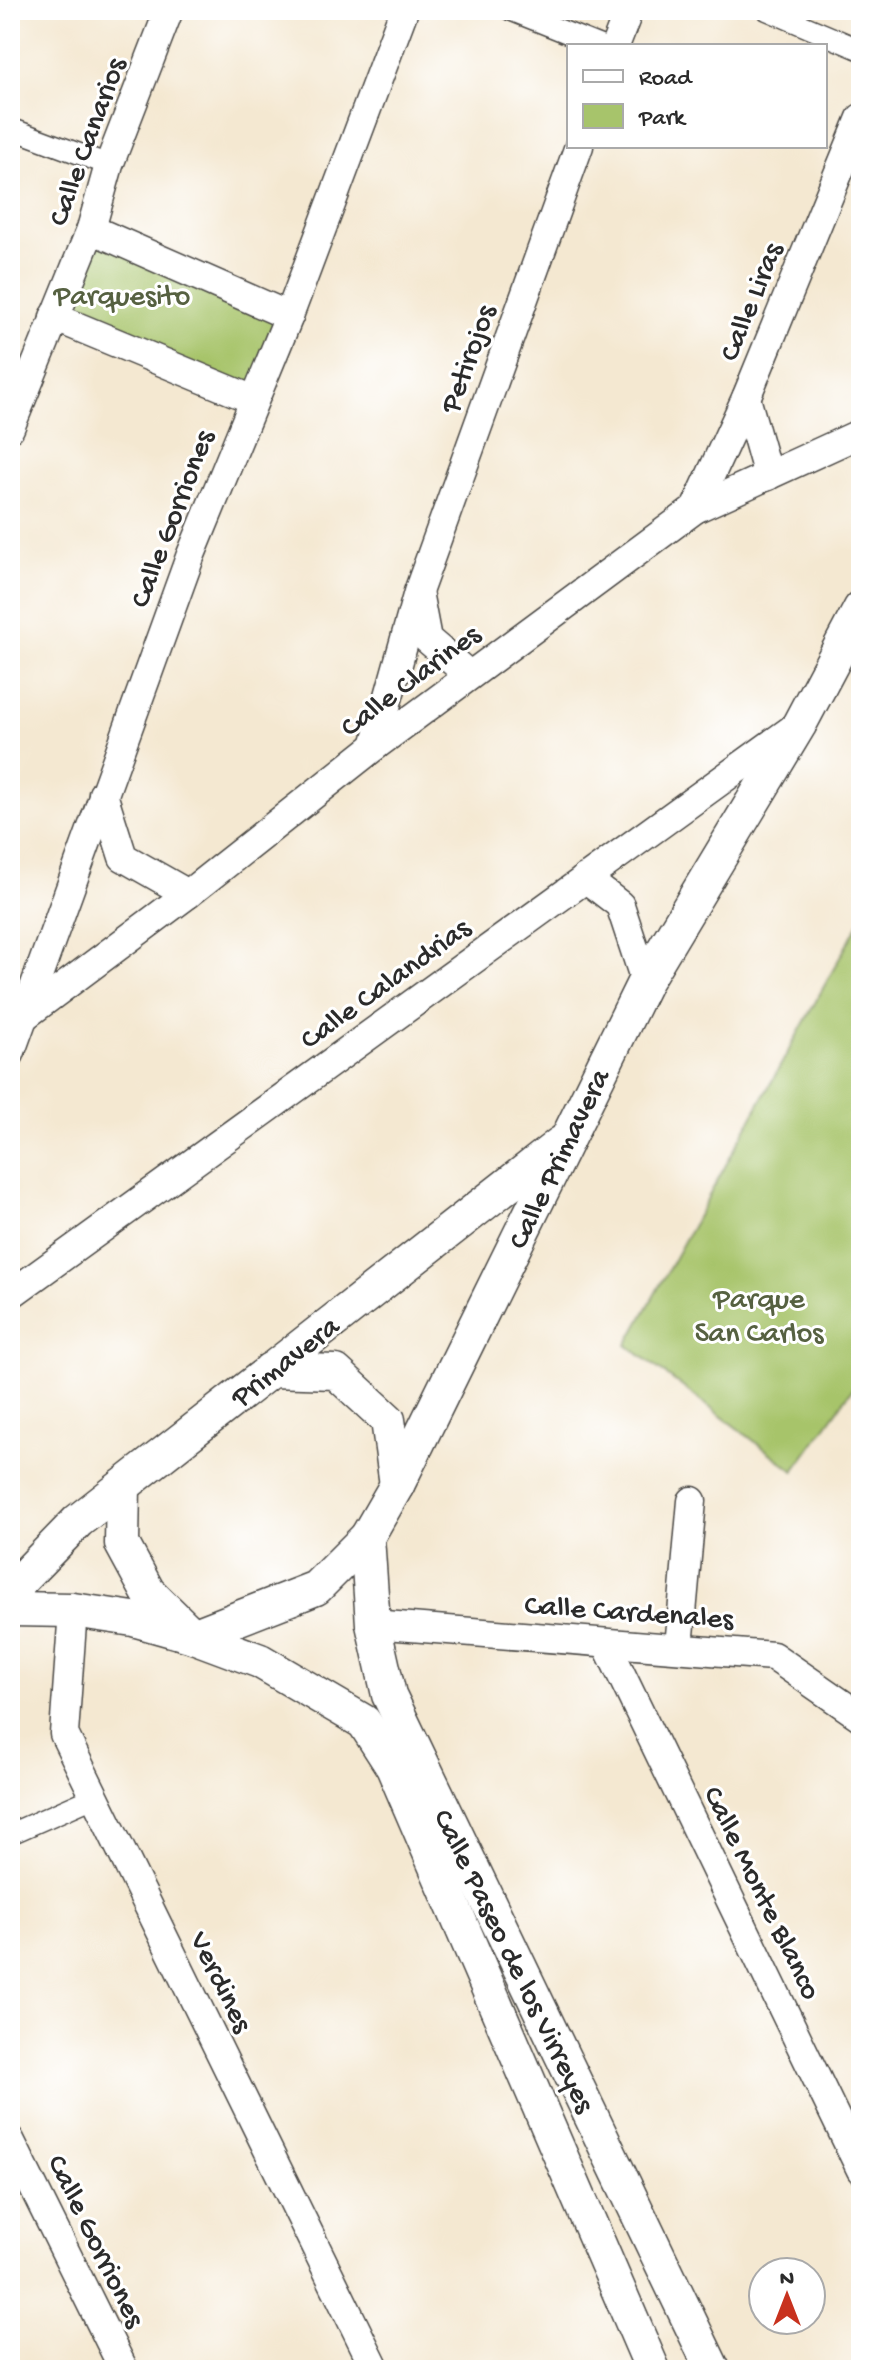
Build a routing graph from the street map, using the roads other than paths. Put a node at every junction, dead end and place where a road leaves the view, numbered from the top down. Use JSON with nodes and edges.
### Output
{"nodes":[{"id":1,"x":169,"y":10,"type":"edge"},
{"id":2,"x":404,"y":10,"type":"edge"},
{"id":3,"x":510,"y":10,"type":"edge"},
{"id":4,"x":629,"y":10,"type":"edge"},
{"id":5,"x":767,"y":10,"type":"edge"},
{"id":6,"x":595,"y":44,"type":"edge"},
{"id":7,"x":616,"y":44,"type":"edge"},
{"id":8,"x":861,"y":50,"type":"edge"},
{"id":9,"x":861,"y":118,"type":"edge"},
{"id":10,"x":10,"y":128,"type":"edge"},
{"id":11,"x":578,"y":148,"type":"edge"},
{"id":12,"x":109,"y":165,"type":"junction"},
{"id":13,"x":91,"y":229,"type":"junction"},
{"id":14,"x":289,"y":316,"type":"junction"},
{"id":15,"x":54,"y":317,"type":"junction"},
{"id":16,"x":746,"y":398,"type":"junction"},
{"id":17,"x":254,"y":400,"type":"junction"},
{"id":18,"x":12,"y":414,"type":"edge"},
{"id":19,"x":861,"y":433,"type":"edge"},
{"id":20,"x":768,"y":476,"type":"junction"},
{"id":21,"x":695,"y":509,"type":"junction"},
{"id":22,"x":418,"y":592,"type":"junction"},
{"id":23,"x":861,"y":608,"type":"edge"},
{"id":24,"x":469,"y":675,"type":"junction"},
{"id":25,"x":799,"y":725,"type":"junction"},
{"id":26,"x":375,"y":746,"type":"junction"},
{"id":27,"x":103,"y":794,"type":"junction"},
{"id":28,"x":585,"y":878,"type":"junction"},
{"id":29,"x":188,"y":894,"type":"junction"},
{"id":30,"x":645,"y":981,"type":"junction"},
{"id":31,"x":22,"y":1018,"type":"junction"},
{"id":32,"x":10,"y":1054,"type":"edge"},
{"id":33,"x":566,"y":1139,"type":"junction"},
{"id":34,"x":10,"y":1295,"type":"edge"},
{"id":35,"x":270,"y":1370,"type":"junction"},
{"id":36,"x":397,"y":1485,"type":"junction"},
{"id":37,"x":123,"y":1486,"type":"junction"},
{"id":38,"x":692,"y":1501,"type":"dead end"},
{"id":39,"x":367,"y":1537,"type":"junction"},
{"id":40,"x":10,"y":1591,"type":"edge"},
{"id":41,"x":10,"y":1609,"type":"edge"},
{"id":42,"x":73,"y":1610,"type":"junction"},
{"id":43,"x":373,"y":1624,"type":"junction"},
{"id":44,"x":193,"y":1636,"type":"junction"},
{"id":45,"x":606,"y":1643,"type":"junction"},
{"id":46,"x":679,"y":1647,"type":"junction"},
{"id":47,"x":389,"y":1695,"type":"junction"},
{"id":48,"x":861,"y":1717,"type":"edge"},
{"id":49,"x":364,"y":1722,"type":"junction"},
{"id":50,"x":94,"y":1797,"type":"junction"},
{"id":51,"x":10,"y":1834,"type":"edge"},
{"id":52,"x":10,"y":2140,"type":"edge"},
{"id":53,"x":861,"y":2170,"type":"edge"},
{"id":54,"x":124,"y":2370,"type":"edge"},
{"id":55,"x":376,"y":2370,"type":"edge"},
{"id":56,"x":653,"y":2370,"type":"edge"},
{"id":57,"x":713,"y":2370,"type":"edge"}],
"edges":[{"from":1,"to":12,"type":"street","name":"Calle Canarios"},
{"from":2,"to":14,"type":"street","name":"Calle Gorriones"},
{"from":3,"to":6,"type":"street"},
{"from":4,"to":7,"type":"street"},
{"from":5,"to":8,"type":"street"},
{"from":9,"to":16,"type":"street","name":"Calle Liras"},
{"from":10,"to":12,"type":"street"},
{"from":11,"to":22,"type":"street","name":"Petirojos"},
{"from":12,"to":13,"type":"street","name":"Calle Canarios"},
{"from":13,"to":14,"type":"street"},
{"from":13,"to":15,"type":"street","name":"Calle Canarios"},
{"from":14,"to":17,"type":"street","name":"Calle Gorriones"},
{"from":15,"to":17,"type":"street"},
{"from":15,"to":18,"type":"street","name":"Calle Canarios"},
{"from":16,"to":20,"type":"street"},
{"from":16,"to":21,"type":"street","name":"Calle Liras"},
{"from":17,"to":27,"type":"street","name":"Calle Gorriones"},
{"from":19,"to":20,"type":"street","name":"Calle Clarines"},
{"from":20,"to":21,"type":"street","name":"Calle Clarines"},
{"from":21,"to":24,"type":"street","name":"Calle Clarines"},
{"from":22,"to":24,"type":"street"},
{"from":22,"to":26,"type":"street","name":"Petirojos"},
{"from":23,"to":25,"type":"street","name":"Calle Primavera"},
{"from":24,"to":26,"type":"street","name":"Calle Clarines"},
{"from":25,"to":28,"type":"street","name":"Calle Calandrias"},
{"from":25,"to":30,"type":"street","name":"Calle Primavera"},
{"from":26,"to":29,"type":"street","name":"Calle Clarines"},
{"from":27,"to":29,"type":"street"},
{"from":27,"to":31,"type":"street","name":"Calle Gorriones"},
{"from":28,"to":30,"type":"street"},
{"from":28,"to":34,"type":"street","name":"Calle Calandrias"},
{"from":29,"to":31,"type":"street","name":"Calle Clarines"},
{"from":30,"to":33,"type":"street","name":"Calle Primavera"},
{"from":31,"to":32,"type":"street","name":"Calle Gorriones"},
{"from":33,"to":35,"type":"street","name":"Primavera"},
{"from":33,"to":36,"type":"street","name":"Calle Primavera"},
{"from":35,"to":36,"type":"street"},
{"from":35,"to":37,"type":"street","name":"Primavera"},
{"from":36,"to":39,"type":"street","name":"Calle Primavera"},
{"from":37,"to":40,"type":"street","name":"Primavera"},
{"from":37,"to":44,"type":"street"},
{"from":38,"to":46,"type":"street"},
{"from":39,"to":43,"type":"street","name":"Calle Paseo de los Virreyes"},
{"from":39,"to":44,"type":"street","name":"Calle Primavera"},
{"from":41,"to":42,"type":"street"},
{"from":42,"to":44,"type":"street"},
{"from":42,"to":50,"type":"street","name":"Verdines"},
{"from":43,"to":45,"type":"street","name":"Calle Cardenales"},
{"from":43,"to":47,"type":"street","name":"Calle Paseo de los Virreyes"},
{"from":44,"to":49,"type":"street"},
{"from":45,"to":46,"type":"street","name":"Calle Cardenales"},
{"from":45,"to":53,"type":"street","name":"Calle Monte Blanco"},
{"from":46,"to":48,"type":"street","name":"Calle Cardenales"},
{"from":47,"to":49,"type":"street"},
{"from":47,"to":57,"type":"street","name":"Calle Paseo de los Virreyes"},
{"from":49,"to":56,"type":"street","name":"Calle Paseo de los Virreyes"},
{"from":50,"to":51,"type":"street"},
{"from":50,"to":55,"type":"street","name":"Verdines"},
{"from":52,"to":54,"type":"street","name":"Calle Gorriones"}]}
